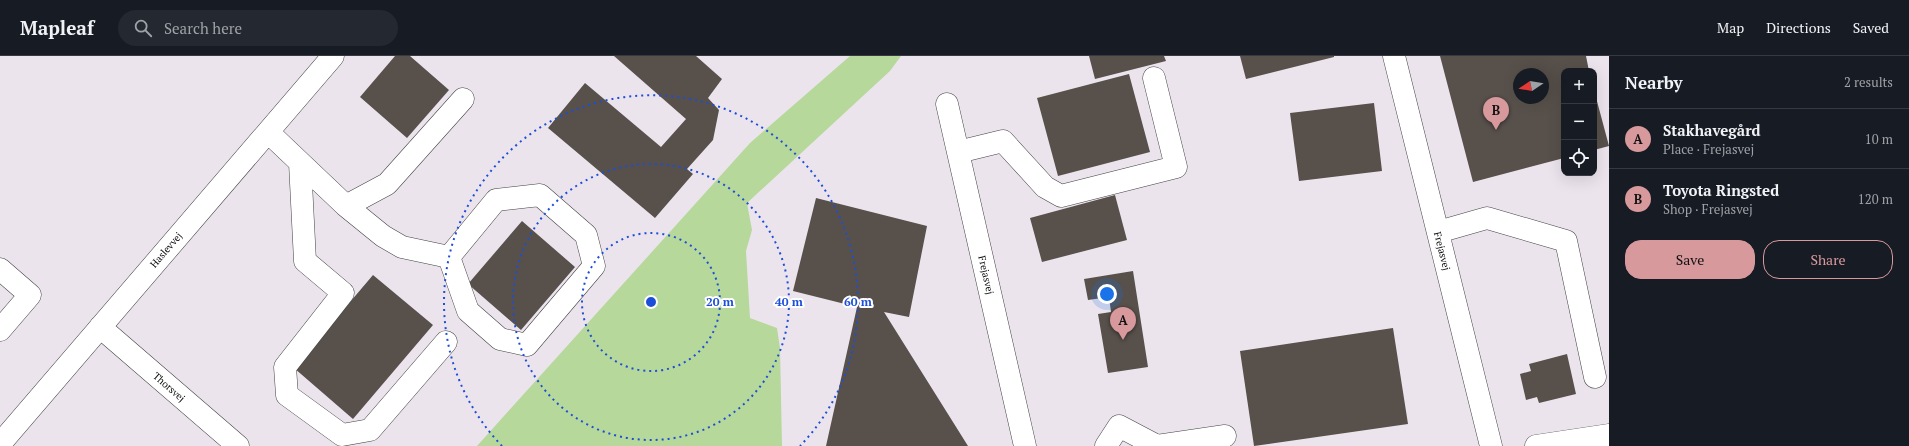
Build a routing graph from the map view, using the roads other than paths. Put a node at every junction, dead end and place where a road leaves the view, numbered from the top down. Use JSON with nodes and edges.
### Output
{"nodes":[{"id":1,"x":333,"y":56,"type":"edge"},
{"id":2,"x":1394,"y":56,"type":"edge"},
{"id":3,"x":1154,"y":78,"type":"dead end"},
{"id":4,"x":463,"y":100,"type":"dead end"},
{"id":5,"x":947,"y":104,"type":"dead end"},
{"id":6,"x":268,"y":132,"type":"junction"},
{"id":7,"x":958,"y":152,"type":"junction"},
{"id":8,"x":300,"y":163,"type":"junction"},
{"id":9,"x":346,"y":206,"type":"junction"},
{"id":10,"x":1438,"y":232,"type":"junction"},
{"id":11,"x":449,"y":257,"type":"junction"},
{"id":12,"x":0,"y":269,"type":"edge"},
{"id":13,"x":100,"y":327,"type":"junction"},
{"id":14,"x":0,"y":330,"type":"edge"},
{"id":15,"x":446,"y":342,"type":"dead end"},
{"id":16,"x":1595,"y":377,"type":"dead end"},
{"id":17,"x":1609,"y":435,"type":"edge"},
{"id":18,"x":1225,"y":436,"type":"dead end"},
{"id":19,"x":0,"y":444,"type":"edge"},
{"id":20,"x":238,"y":446,"type":"edge"},
{"id":21,"x":1025,"y":446,"type":"edge"},
{"id":22,"x":1106,"y":446,"type":"edge"},
{"id":23,"x":1491,"y":446,"type":"edge"},
{"id":24,"x":1536,"y":446,"type":"edge"}],
"edges":[{"from":1,"to":6,"type":"street","name":"Haslevvej"},
{"from":2,"to":10,"type":"street","name":"Frejasvej"},
{"from":3,"to":7,"type":"street"},
{"from":4,"to":9,"type":"street"},
{"from":5,"to":7,"type":"street","name":"Frejasvej"},
{"from":6,"to":8,"type":"street"},
{"from":6,"to":13,"type":"street","name":"Haslevvej"},
{"from":7,"to":21,"type":"street","name":"Frejasvej"},
{"from":8,"to":9,"type":"street"},
{"from":8,"to":15,"type":"street"},
{"from":9,"to":11,"type":"street"},
{"from":10,"to":16,"type":"street"},
{"from":10,"to":23,"type":"street","name":"Frejasvej"},
{"from":11,"to":11,"type":"street"},
{"from":12,"to":14,"type":"street"},
{"from":13,"to":19,"type":"street","name":"Haslevvej"},
{"from":13,"to":20,"type":"street","name":"Thorsvej"},
{"from":17,"to":24,"type":"street"},
{"from":18,"to":22,"type":"street"}]}
